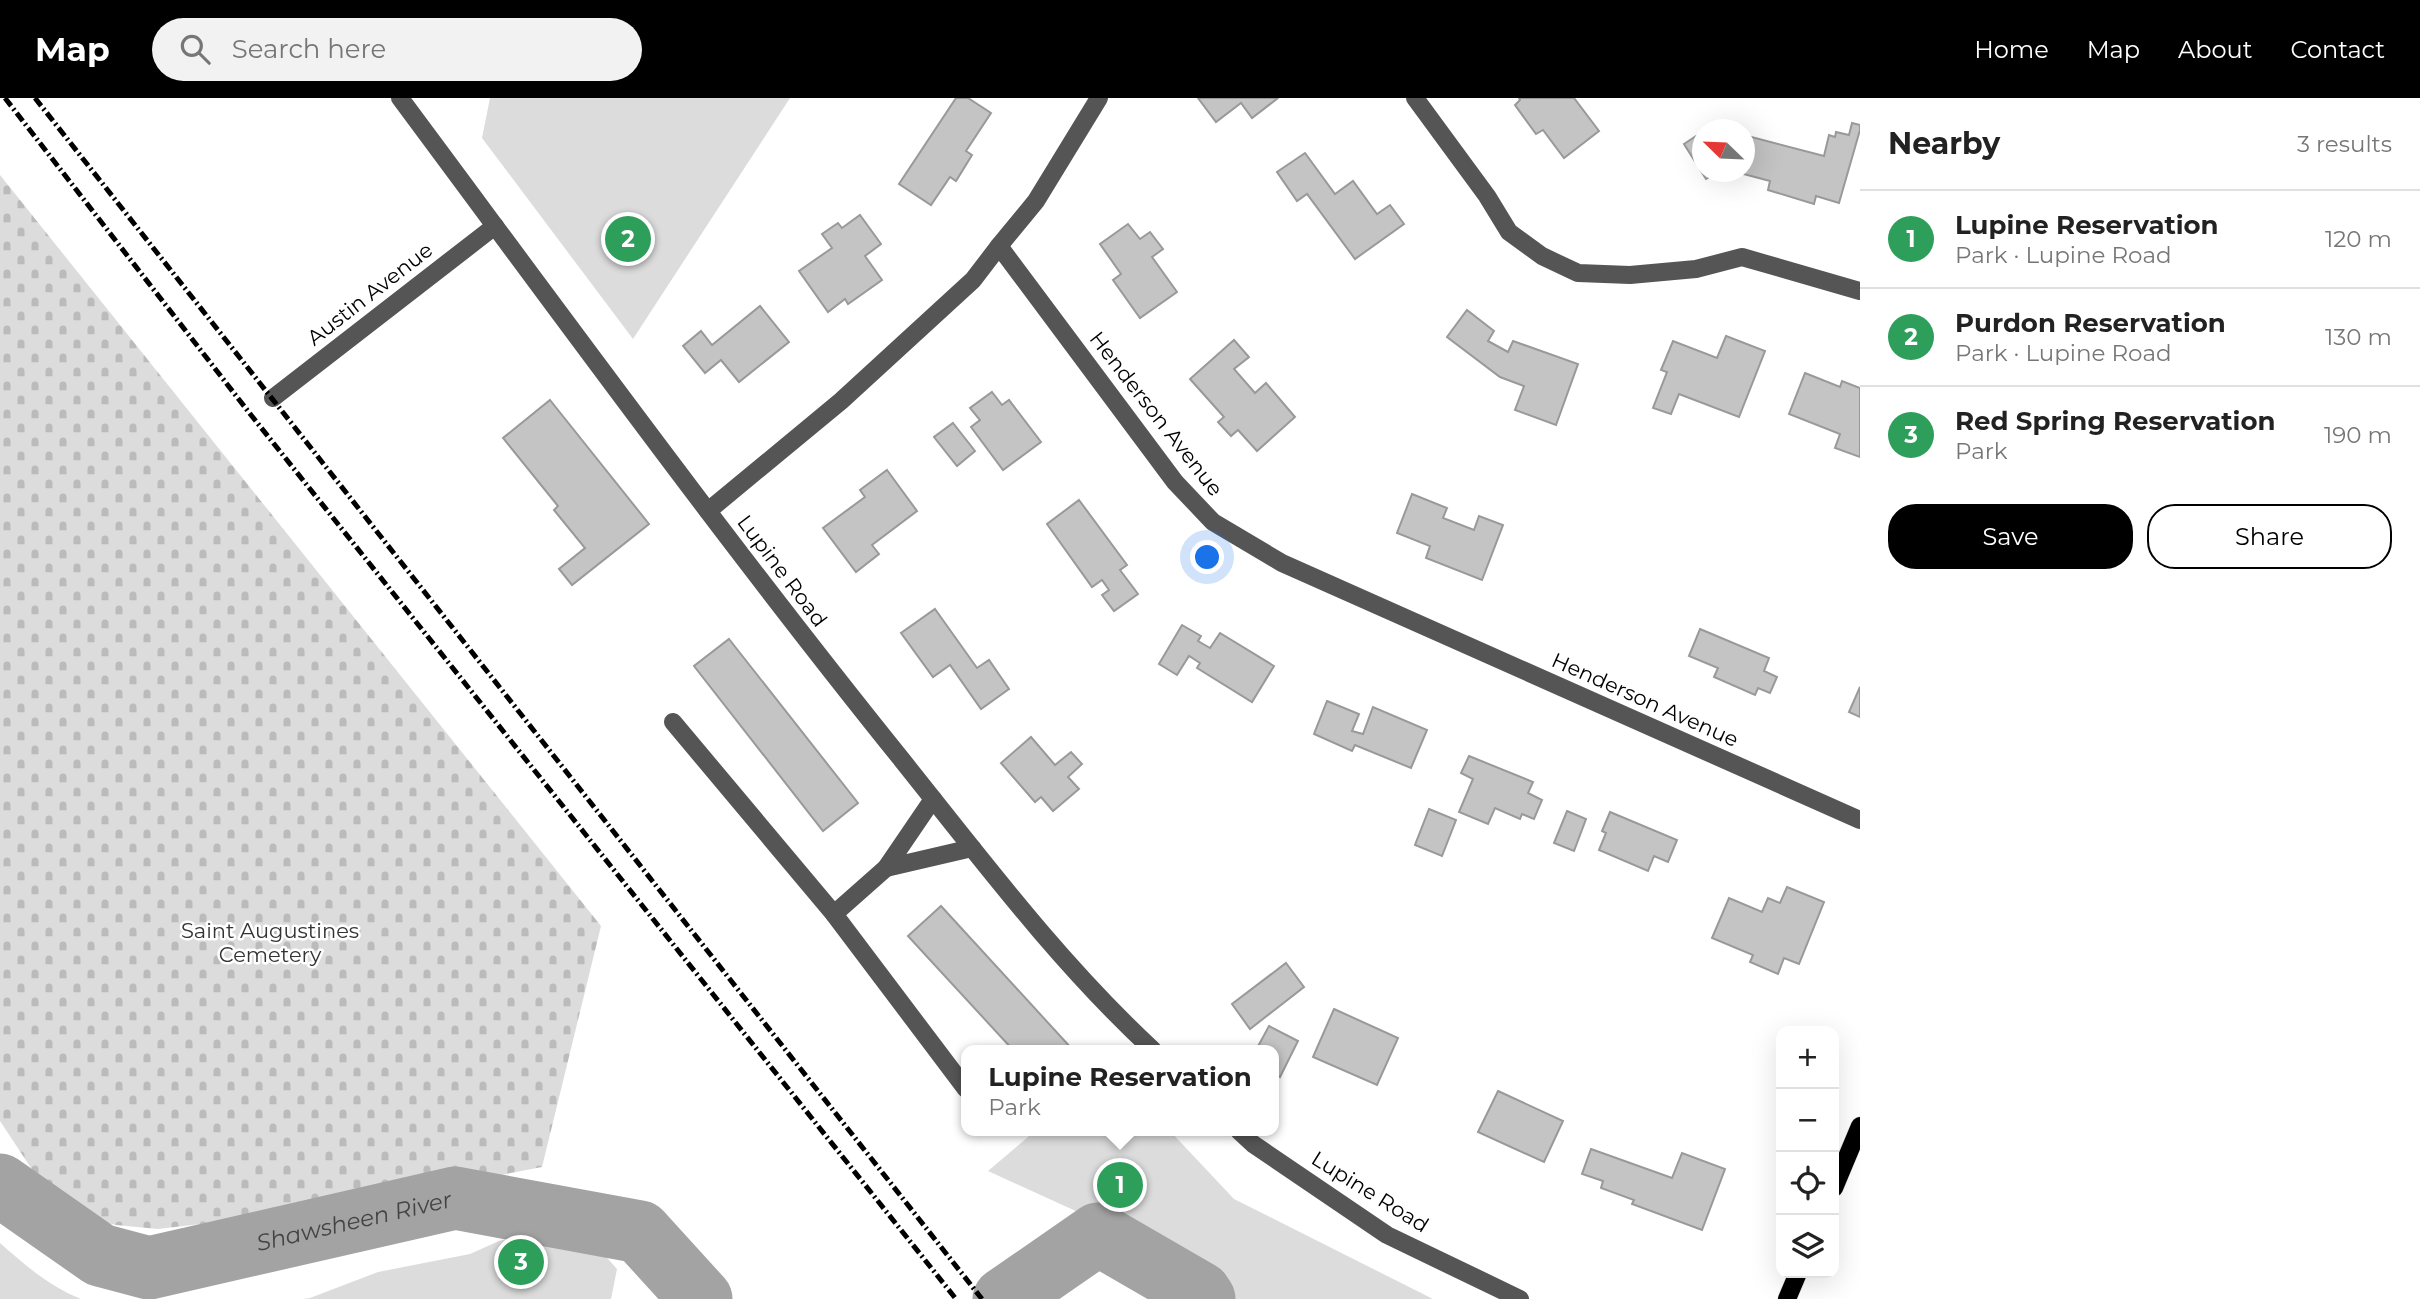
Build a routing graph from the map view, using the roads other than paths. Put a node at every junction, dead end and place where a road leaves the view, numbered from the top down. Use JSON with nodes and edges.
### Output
{"nodes":[{"id":1,"x":400,"y":98,"type":"edge"},
{"id":2,"x":1098,"y":98,"type":"edge"},
{"id":3,"x":1415,"y":98,"type":"edge"},
{"id":4,"x":495,"y":226,"type":"junction"},
{"id":5,"x":999,"y":246,"type":"junction"},
{"id":6,"x":1860,"y":291,"type":"edge"},
{"id":7,"x":273,"y":398,"type":"dead end"},
{"id":8,"x":709,"y":512,"type":"junction"},
{"id":9,"x":673,"y":722,"type":"dead end"},
{"id":10,"x":933,"y":799,"type":"junction"},
{"id":11,"x":1860,"y":820,"type":"edge"},
{"id":12,"x":972,"y":848,"type":"junction"},
{"id":13,"x":886,"y":868,"type":"junction"},
{"id":14,"x":834,"y":914,"type":"junction"},
{"id":15,"x":1148,"y":1045,"type":"edge"},
{"id":16,"x":961,"y":1082,"type":"edge"},
{"id":17,"x":1860,"y":1126,"type":"edge"},
{"id":18,"x":1245,"y":1136,"type":"edge"},
{"id":19,"x":1839,"y":1176,"type":"edge"},
{"id":20,"x":1796,"y":1278,"type":"edge"},
{"id":21,"x":1521,"y":1299,"type":"edge"},
{"id":22,"x":1787,"y":1299,"type":"edge"}],
"edges":[{"from":1,"to":4,"type":"street","name":"Lupine Road"},
{"from":2,"to":5,"type":"street"},
{"from":3,"to":6,"type":"street"},
{"from":4,"to":7,"type":"street","name":"Austin Avenue"},
{"from":4,"to":8,"type":"street","name":"Lupine Road"},
{"from":5,"to":8,"type":"street"},
{"from":5,"to":11,"type":"street","name":"Henderson Avenue"},
{"from":8,"to":10,"type":"street","name":"Lupine Road"},
{"from":9,"to":14,"type":"street"},
{"from":10,"to":12,"type":"street","name":"Lupine Road"},
{"from":10,"to":13,"type":"street"},
{"from":12,"to":13,"type":"street"},
{"from":12,"to":15,"type":"street","name":"Lupine Road"},
{"from":13,"to":14,"type":"street"},
{"from":14,"to":16,"type":"street"},
{"from":17,"to":19,"type":"main road"},
{"from":18,"to":21,"type":"street","name":"Lupine Road"},
{"from":20,"to":22,"type":"main road"}]}
